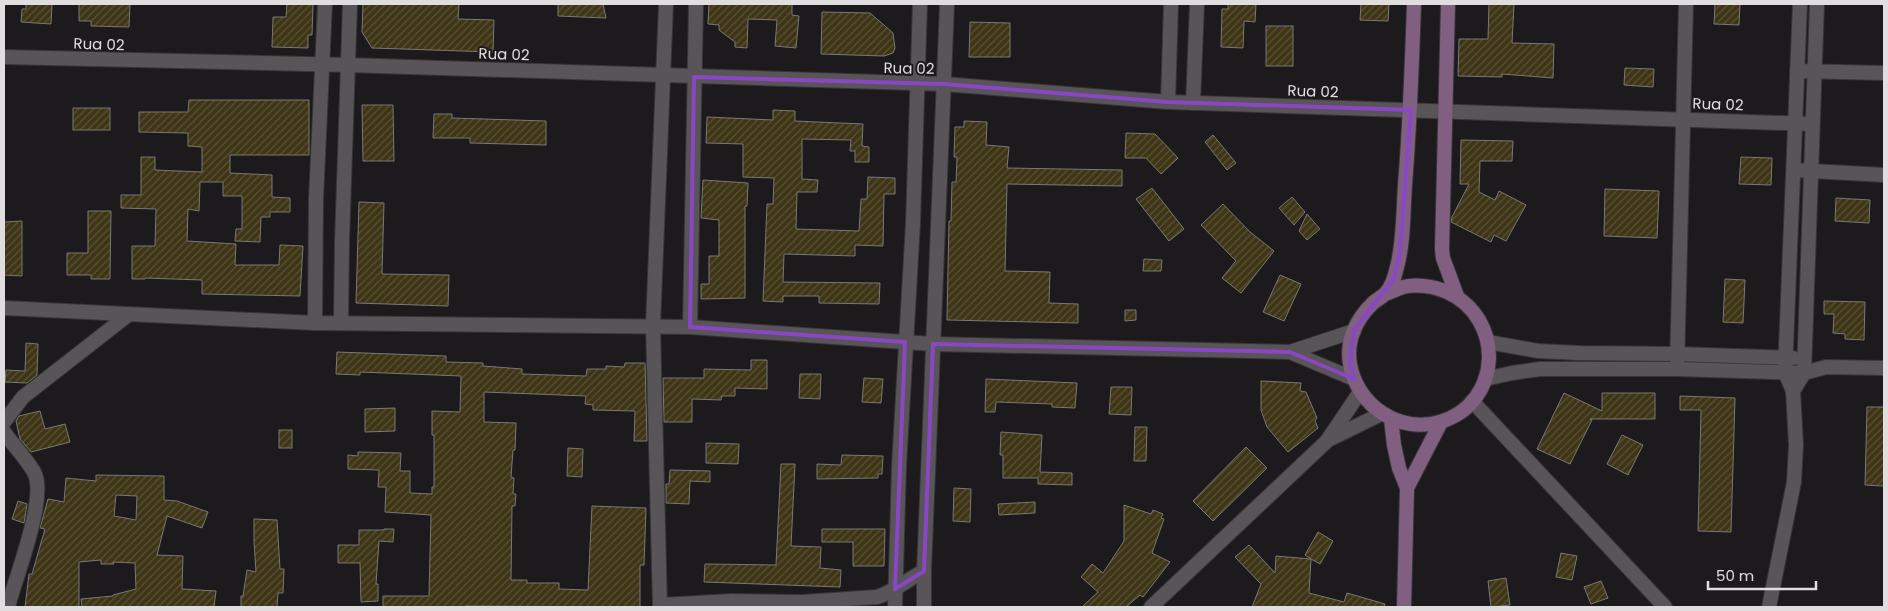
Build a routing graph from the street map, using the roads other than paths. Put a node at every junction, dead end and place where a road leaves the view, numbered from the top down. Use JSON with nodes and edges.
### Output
{"nodes":[{"id":1,"x":325,"y":4,"type":"edge"},
{"id":2,"x":350,"y":4,"type":"edge"},
{"id":3,"x":666,"y":4,"type":"edge"},
{"id":4,"x":696,"y":4,"type":"edge"},
{"id":5,"x":920,"y":4,"type":"edge"},
{"id":6,"x":947,"y":4,"type":"edge"},
{"id":7,"x":1171,"y":4,"type":"edge"},
{"id":8,"x":1197,"y":4,"type":"edge"},
{"id":9,"x":1414,"y":4,"type":"edge"},
{"id":10,"x":1448,"y":4,"type":"edge"},
{"id":11,"x":1686,"y":4,"type":"edge"},
{"id":12,"x":1800,"y":4,"type":"edge"},
{"id":13,"x":1817,"y":4,"type":"edge"},
{"id":14,"x":4,"y":57,"type":"edge"},
{"id":15,"x":348,"y":65,"type":"junction"},
{"id":16,"x":323,"y":66,"type":"junction"},
{"id":17,"x":1797,"y":72,"type":"junction"},
{"id":18,"x":1814,"y":72,"type":"junction"},
{"id":19,"x":1884,"y":73,"type":"edge"},
{"id":20,"x":663,"y":75,"type":"junction"},
{"id":21,"x":694,"y":77,"type":"junction"},
{"id":22,"x":917,"y":84,"type":"junction"},
{"id":23,"x":944,"y":84,"type":"junction"},
{"id":24,"x":1168,"y":102,"type":"junction"},
{"id":25,"x":1193,"y":103,"type":"junction"},
{"id":26,"x":1411,"y":110,"type":"junction"},
{"id":27,"x":1445,"y":111,"type":"junction"},
{"id":28,"x":1684,"y":119,"type":"junction"},
{"id":29,"x":1795,"y":123,"type":"junction"},
{"id":30,"x":1812,"y":124,"type":"junction"},
{"id":31,"x":1794,"y":170,"type":"junction"},
{"id":32,"x":1810,"y":171,"type":"junction"},
{"id":33,"x":1884,"y":175,"type":"edge"},
{"id":34,"x":1385,"y":294,"type":"junction"},
{"id":35,"x":1457,"y":296,"type":"junction"},
{"id":36,"x":4,"y":308,"type":"edge"},
{"id":37,"x":128,"y":314,"type":"junction"},
{"id":38,"x":315,"y":323,"type":"junction"},
{"id":39,"x":341,"y":323,"type":"junction"},
{"id":40,"x":653,"y":326,"type":"junction"},
{"id":41,"x":690,"y":327,"type":"junction"},
{"id":42,"x":1354,"y":331,"type":"junction"},
{"id":43,"x":905,"y":342,"type":"junction"},
{"id":44,"x":1488,"y":342,"type":"junction"},
{"id":45,"x":934,"y":344,"type":"junction"},
{"id":46,"x":1290,"y":352,"type":"junction"},
{"id":47,"x":1678,"y":354,"type":"junction"},
{"id":48,"x":1786,"y":357,"type":"junction"},
{"id":49,"x":1804,"y":358,"type":"junction"},
{"id":50,"x":1826,"y":367,"type":"junction"},
{"id":51,"x":1884,"y":368,"type":"edge"},
{"id":52,"x":1677,"y":369,"type":"junction"},
{"id":53,"x":1785,"y":372,"type":"junction"},
{"id":54,"x":1804,"y":373,"type":"junction"},
{"id":55,"x":1485,"y":379,"type":"junction"},
{"id":56,"x":1357,"y":386,"type":"junction"},
{"id":57,"x":1793,"y":391,"type":"junction"},
{"id":58,"x":1472,"y":401,"type":"junction"},
{"id":59,"x":1386,"y":416,"type":"junction"},
{"id":60,"x":4,"y":422,"type":"edge"},
{"id":61,"x":1441,"y":422,"type":"junction"},
{"id":62,"x":4,"y":432,"type":"edge"},
{"id":63,"x":1327,"y":440,"type":"junction"},
{"id":64,"x":1407,"y":488,"type":"junction"},
{"id":65,"x":924,"y":571,"type":"junction"},
{"id":66,"x":895,"y":589,"type":"junction"},
{"id":67,"x":689,"y":605,"type":"edge"},
{"id":68,"x":660,"y":606,"type":"edge"},
{"id":69,"x":8,"y":607,"type":"edge"},
{"id":70,"x":895,"y":607,"type":"edge"},
{"id":71,"x":924,"y":607,"type":"edge"},
{"id":72,"x":1151,"y":607,"type":"edge"},
{"id":73,"x":1404,"y":607,"type":"edge"},
{"id":74,"x":1665,"y":607,"type":"edge"},
{"id":75,"x":1769,"y":607,"type":"edge"}],
"edges":[{"from":1,"to":16,"type":"street"},
{"from":2,"to":15,"type":"street"},
{"from":3,"to":20,"type":"street"},
{"from":4,"to":21,"type":"street"},
{"from":5,"to":22,"type":"street"},
{"from":6,"to":23,"type":"street"},
{"from":7,"to":24,"type":"street"},
{"from":8,"to":25,"type":"street"},
{"from":9,"to":26,"type":"main road"},
{"from":10,"to":27,"type":"main road"},
{"from":11,"to":28,"type":"street"},
{"from":12,"to":17,"type":"street"},
{"from":13,"to":18,"type":"street"},
{"from":14,"to":16,"type":"street","name":"Rua 02"},
{"from":15,"to":16,"type":"street","name":"Rua 02"},
{"from":15,"to":20,"type":"street","name":"Rua 02"},
{"from":15,"to":39,"type":"street"},
{"from":16,"to":38,"type":"street"},
{"from":17,"to":18,"type":"street"},
{"from":17,"to":29,"type":"street"},
{"from":18,"to":19,"type":"street"},
{"from":18,"to":30,"type":"street"},
{"from":20,"to":21,"type":"street","name":"Rua 02"},
{"from":20,"to":40,"type":"street"},
{"from":21,"to":22,"type":"street","name":"Rua 02"},
{"from":21,"to":41,"type":"street"},
{"from":22,"to":23,"type":"street","name":"Rua 02"},
{"from":22,"to":43,"type":"street"},
{"from":23,"to":24,"type":"street","name":"Rua 02"},
{"from":23,"to":45,"type":"street"},
{"from":24,"to":25,"type":"street","name":"Rua 02"},
{"from":25,"to":26,"type":"street","name":"Rua 02"},
{"from":26,"to":27,"type":"street","name":"Rua 02"},
{"from":26,"to":34,"type":"main road"},
{"from":27,"to":28,"type":"street","name":"Rua 02"},
{"from":27,"to":35,"type":"main road"},
{"from":28,"to":29,"type":"street","name":"Rua 02"},
{"from":28,"to":47,"type":"street"},
{"from":29,"to":30,"type":"street","name":"Rua 02"},
{"from":29,"to":31,"type":"street"},
{"from":30,"to":32,"type":"street"},
{"from":31,"to":32,"type":"street"},
{"from":31,"to":48,"type":"street"},
{"from":32,"to":33,"type":"street"},
{"from":32,"to":49,"type":"street"},
{"from":34,"to":35,"type":"main road"},
{"from":34,"to":42,"type":"main road"},
{"from":35,"to":44,"type":"main road"},
{"from":36,"to":37,"type":"street"},
{"from":37,"to":38,"type":"street"},
{"from":37,"to":60,"type":"street"},
{"from":38,"to":39,"type":"street"},
{"from":39,"to":40,"type":"street"},
{"from":40,"to":41,"type":"street"},
{"from":40,"to":68,"type":"street"},
{"from":41,"to":43,"type":"street"},
{"from":42,"to":46,"type":"street"},
{"from":42,"to":56,"type":"main road"},
{"from":43,"to":45,"type":"street"},
{"from":43,"to":66,"type":"street"},
{"from":44,"to":47,"type":"street"},
{"from":44,"to":55,"type":"main road"},
{"from":45,"to":46,"type":"street"},
{"from":45,"to":65,"type":"street"},
{"from":46,"to":56,"type":"street"},
{"from":47,"to":48,"type":"street"},
{"from":47,"to":52,"type":"street"},
{"from":48,"to":49,"type":"street"},
{"from":48,"to":53,"type":"street"},
{"from":49,"to":50,"type":"street"},
{"from":49,"to":54,"type":"street"},
{"from":50,"to":51,"type":"street"},
{"from":50,"to":54,"type":"street"},
{"from":52,"to":53,"type":"street"},
{"from":52,"to":55,"type":"street"},
{"from":53,"to":54,"type":"street"},
{"from":53,"to":57,"type":"street"},
{"from":54,"to":57,"type":"street"},
{"from":55,"to":58,"type":"main road"},
{"from":56,"to":59,"type":"main road"},
{"from":56,"to":63,"type":"street"},
{"from":57,"to":75,"type":"street"},
{"from":58,"to":61,"type":"main road"},
{"from":58,"to":74,"type":"street"},
{"from":59,"to":61,"type":"main road"},
{"from":59,"to":63,"type":"street"},
{"from":59,"to":64,"type":"main road"},
{"from":61,"to":64,"type":"main road"},
{"from":62,"to":69,"type":"street"},
{"from":63,"to":72,"type":"street"},
{"from":64,"to":73,"type":"main road"},
{"from":65,"to":66,"type":"street"},
{"from":65,"to":71,"type":"street"},
{"from":66,"to":67,"type":"street"},
{"from":66,"to":70,"type":"street"},
{"from":67,"to":68,"type":"street"}]}
